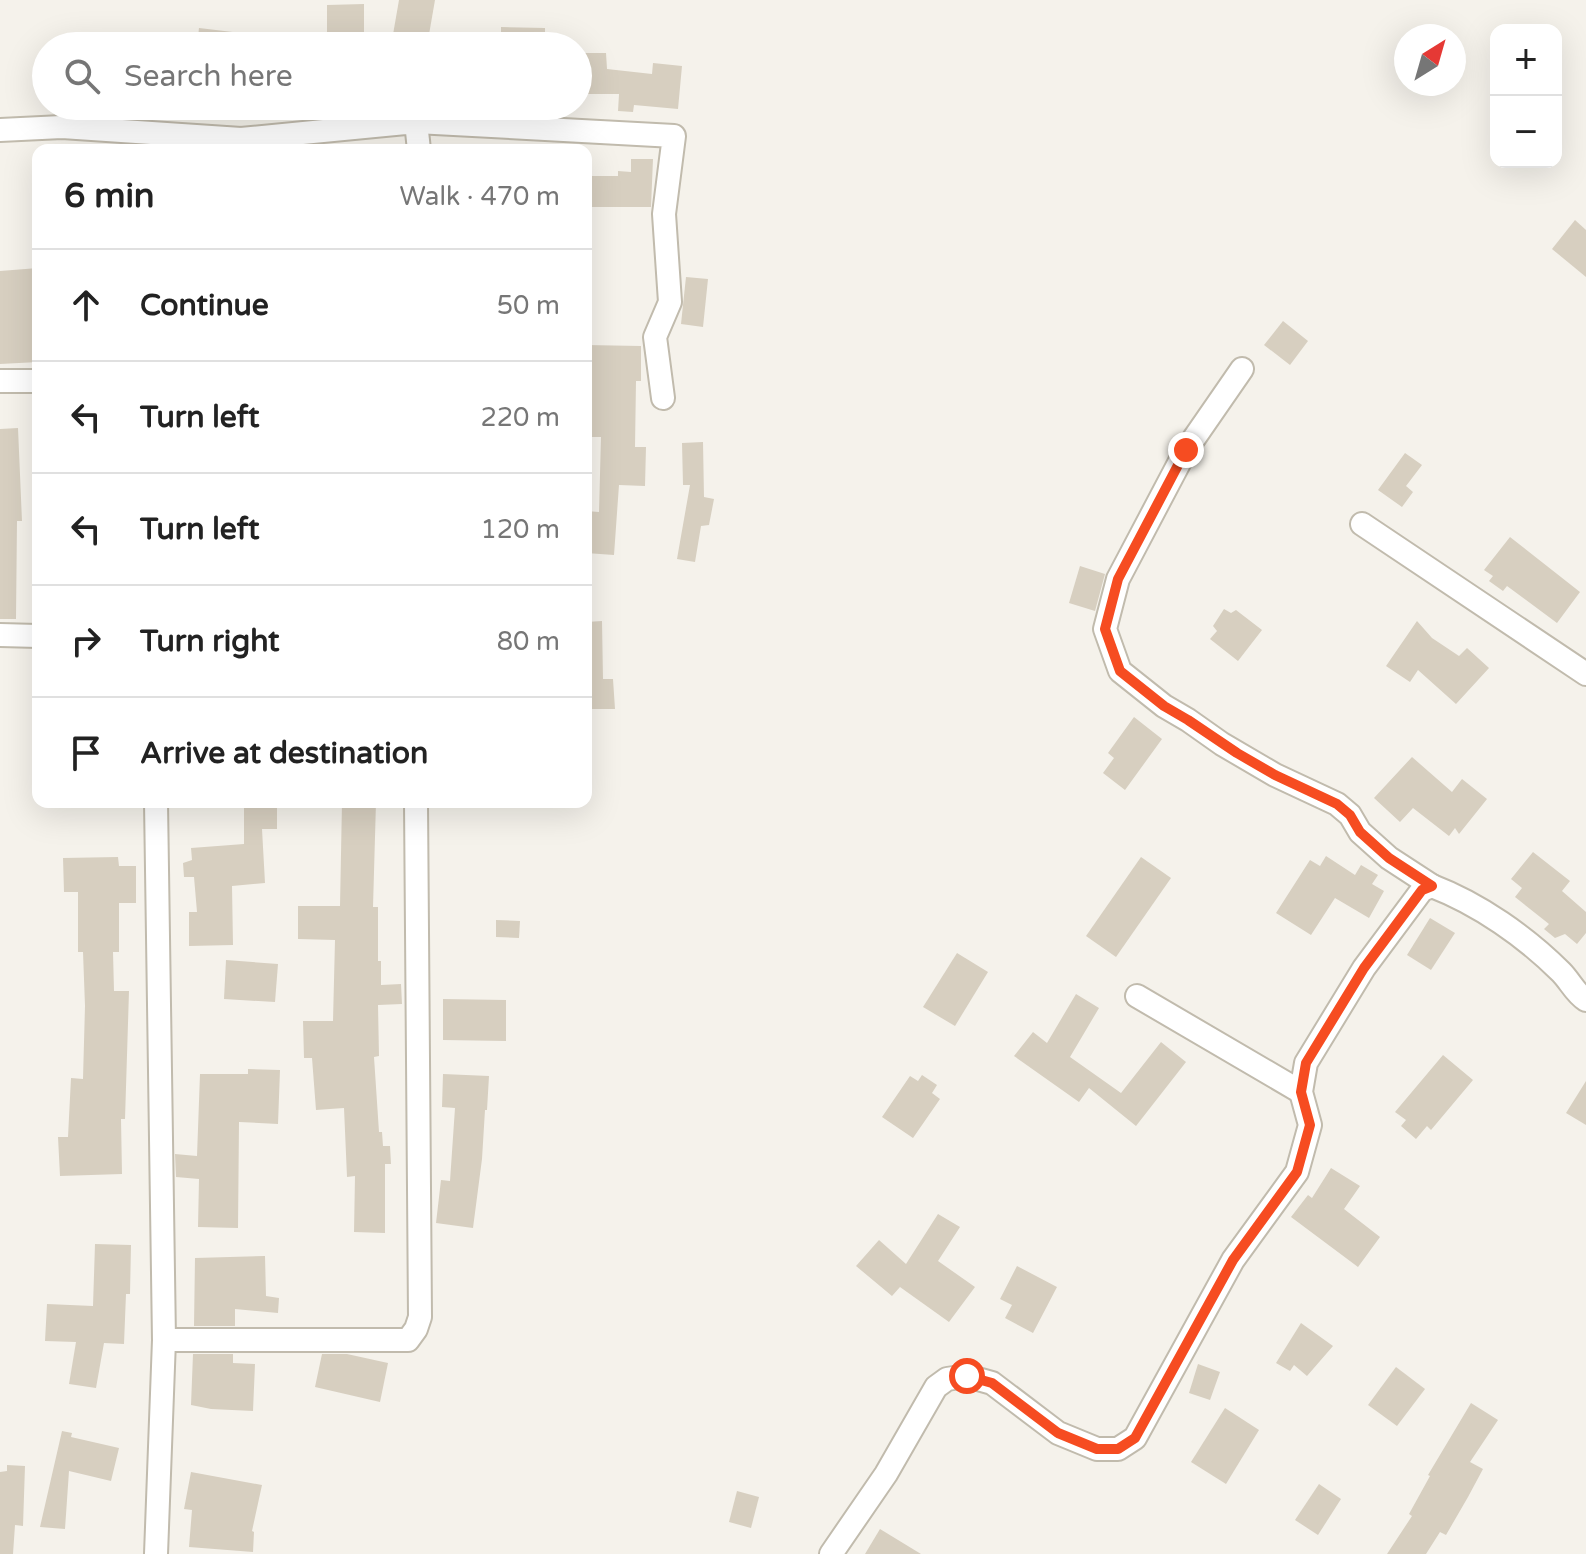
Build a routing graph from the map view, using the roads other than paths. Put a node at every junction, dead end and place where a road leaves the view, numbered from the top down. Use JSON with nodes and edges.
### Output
{"nodes":[{"id":1,"x":416,"y":122,"type":"junction"},
{"id":2,"x":0,"y":130,"type":"edge"},
{"id":3,"x":418,"y":144,"type":"edge"},
{"id":4,"x":1242,"y":369,"type":"dead end"},
{"id":5,"x":0,"y":381,"type":"edge"},
{"id":6,"x":32,"y":381,"type":"edge"},
{"id":7,"x":663,"y":398,"type":"dead end"},
{"id":8,"x":1362,"y":524,"type":"dead end"},
{"id":9,"x":0,"y":635,"type":"edge"},
{"id":10,"x":32,"y":636,"type":"edge"},
{"id":11,"x":1586,"y":674,"type":"edge"},
{"id":12,"x":156,"y":808,"type":"edge"},
{"id":13,"x":416,"y":808,"type":"edge"},
{"id":14,"x":1432,"y":886,"type":"junction"},
{"id":15,"x":1137,"y":996,"type":"dead end"},
{"id":16,"x":1586,"y":1000,"type":"edge"},
{"id":17,"x":1301,"y":1092,"type":"junction"},
{"id":18,"x":164,"y":1340,"type":"junction"},
{"id":19,"x":156,"y":1554,"type":"edge"},
{"id":20,"x":831,"y":1554,"type":"edge"}],
"edges":[{"from":1,"to":2,"type":"street"},
{"from":1,"to":3,"type":"street"},
{"from":1,"to":7,"type":"street"},
{"from":4,"to":14,"type":"street"},
{"from":5,"to":6,"type":"street"},
{"from":8,"to":11,"type":"street"},
{"from":9,"to":10,"type":"street"},
{"from":12,"to":18,"type":"street"},
{"from":13,"to":18,"type":"street"},
{"from":14,"to":16,"type":"street"},
{"from":14,"to":17,"type":"street"},
{"from":15,"to":17,"type":"street"},
{"from":17,"to":20,"type":"street"},
{"from":18,"to":19,"type":"street"}]}
